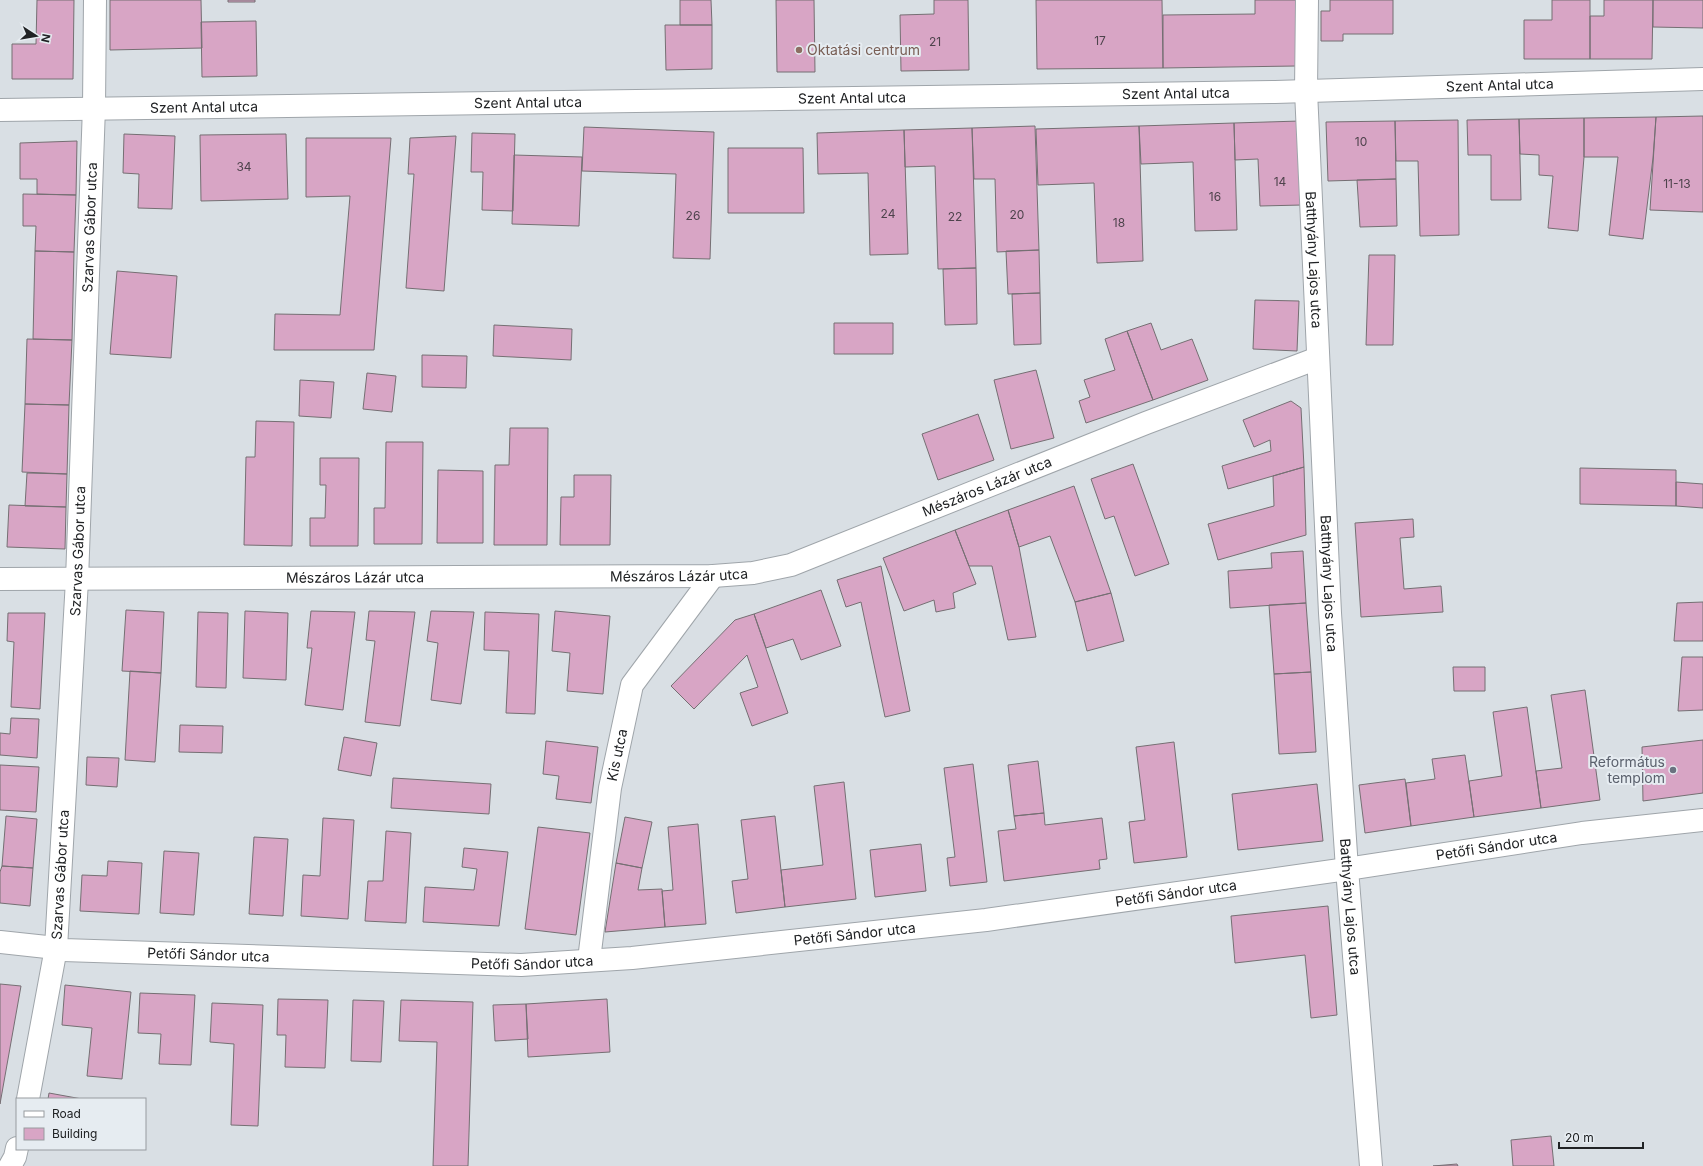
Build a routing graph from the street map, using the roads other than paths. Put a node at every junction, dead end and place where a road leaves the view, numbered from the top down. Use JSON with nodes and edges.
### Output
{"nodes":[{"id":1,"x":95,"y":0,"type":"edge"},
{"id":2,"x":1307,"y":0,"type":"edge"},
{"id":3,"x":1703,"y":79,"type":"edge"},
{"id":4,"x":1306,"y":91,"type":"junction"},
{"id":5,"x":94,"y":107,"type":"junction"},
{"id":6,"x":0,"y":110,"type":"edge"},
{"id":7,"x":1318,"y":358,"type":"junction"},
{"id":8,"x":713,"y":576,"type":"junction"},
{"id":9,"x":0,"y":580,"type":"edge"},
{"id":10,"x":77,"y":580,"type":"junction"},
{"id":11,"x":1703,"y":820,"type":"edge"},
{"id":12,"x":1347,"y":869,"type":"junction"},
{"id":13,"x":0,"y":942,"type":"edge"},
{"id":14,"x":56,"y":948,"type":"junction"},
{"id":15,"x":589,"y":960,"type":"junction"},
{"id":16,"x":28,"y":1098,"type":"edge"},
{"id":17,"x":17,"y":1150,"type":"edge"},
{"id":18,"x":10,"y":1166,"type":"edge"},
{"id":19,"x":1371,"y":1166,"type":"edge"}],
"edges":[{"from":1,"to":5,"type":"street","name":"Szarvas Gábor utca"},
{"from":2,"to":4,"type":"street","name":"Batthyány Lajos utca"},
{"from":3,"to":4,"type":"street","name":"Szent Antal utca"},
{"from":4,"to":5,"type":"street","name":"Szent Antal utca"},
{"from":4,"to":7,"type":"street","name":"Batthyány Lajos utca"},
{"from":5,"to":6,"type":"street","name":"Szent Antal utca"},
{"from":5,"to":10,"type":"street","name":"Szarvas Gábor utca"},
{"from":7,"to":8,"type":"street","name":"Mészáros Lázár utca"},
{"from":7,"to":12,"type":"street","name":"Batthyány Lajos utca"},
{"from":8,"to":10,"type":"street","name":"Mészáros Lázár utca"},
{"from":8,"to":15,"type":"street","name":"Kis utca"},
{"from":9,"to":10,"type":"street","name":"Mészáros Lázár utca"},
{"from":10,"to":14,"type":"street","name":"Szarvas Gábor utca"},
{"from":11,"to":12,"type":"street","name":"Petőfi Sándor utca"},
{"from":12,"to":15,"type":"street","name":"Petőfi Sándor utca"},
{"from":12,"to":19,"type":"street","name":"Batthyány Lajos utca"},
{"from":13,"to":14,"type":"street","name":"Petőfi Sándor utca"},
{"from":14,"to":15,"type":"street","name":"Petőfi Sándor utca"},
{"from":14,"to":16,"type":"street","name":"Szarvas Gábor utca"},
{"from":17,"to":18,"type":"street"}]}
